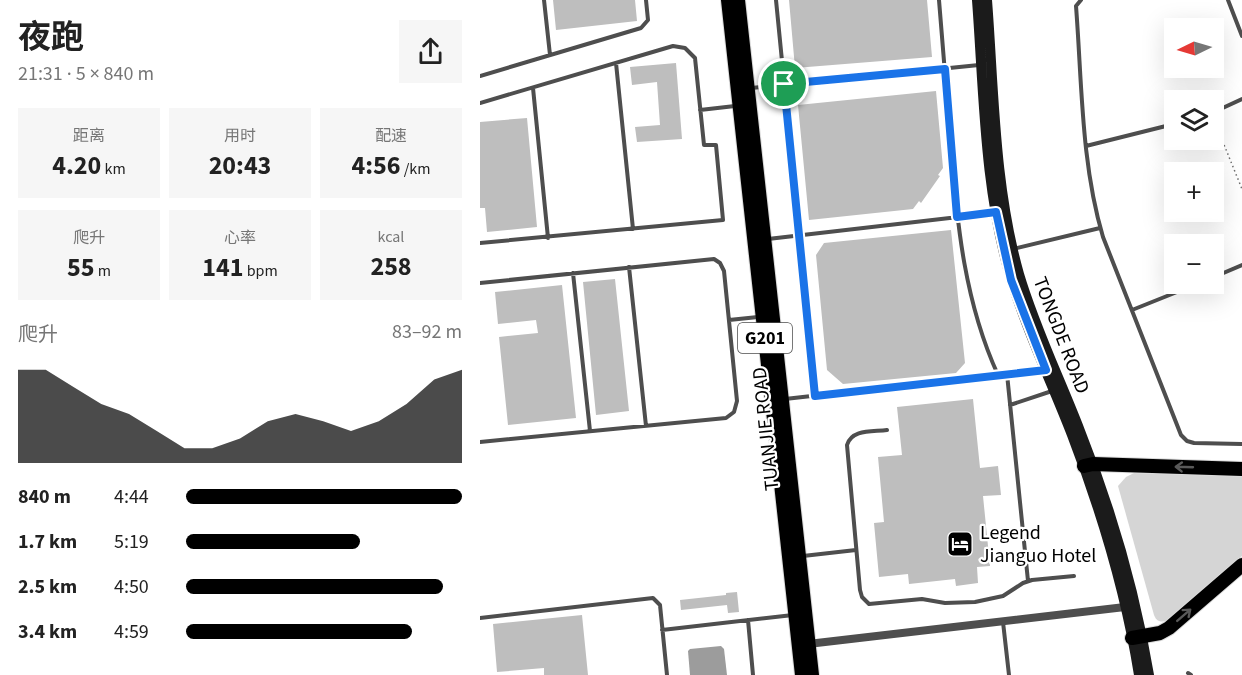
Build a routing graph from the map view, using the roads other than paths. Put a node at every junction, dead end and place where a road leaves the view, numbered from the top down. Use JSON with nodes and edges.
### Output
{"nodes":[{"id":1,"x":544,"y":0,"type":"edge"},
{"id":2,"x":646,"y":0,"type":"edge"},
{"id":3,"x":728,"y":0,"type":"edge"},
{"id":4,"x":738,"y":0,"type":"edge"},
{"id":5,"x":776,"y":0,"type":"edge"},
{"id":6,"x":939,"y":0,"type":"edge"},
{"id":7,"x":977,"y":0,"type":"edge"},
{"id":8,"x":987,"y":0,"type":"edge"},
{"id":9,"x":1081,"y":0,"type":"edge"},
{"id":10,"x":1228,"y":0,"type":"edge"},
{"id":11,"x":1242,"y":36,"type":"edge"},
{"id":12,"x":550,"y":55,"type":"junction"},
{"id":13,"x":616,"y":63,"type":"junction"},
{"id":14,"x":982,"y":65,"type":"junction"},
{"id":15,"x":945,"y":69,"type":"junction"},
{"id":16,"x":480,"y":76,"type":"edge"},
{"id":17,"x":784,"y":84,"type":"junction"},
{"id":18,"x":533,"y":88,"type":"junction"},
{"id":19,"x":747,"y":88,"type":"junction"},
{"id":20,"x":1242,"y":99,"type":"edge"},
{"id":21,"x":480,"y":103,"type":"edge"},
{"id":22,"x":739,"y":106,"type":"junction"},
{"id":23,"x":1224,"y":107,"type":"edge"},
{"id":24,"x":700,"y":110,"type":"junction"},
{"id":25,"x":1164,"y":127,"type":"edge"},
{"id":26,"x":1086,"y":147,"type":"junction"},
{"id":27,"x":996,"y":212,"type":"junction"},
{"id":28,"x":957,"y":217,"type":"junction"},
{"id":29,"x":1100,"y":228,"type":"junction"},
{"id":30,"x":633,"y":229,"type":"junction"},
{"id":31,"x":799,"y":236,"type":"junction"},
{"id":32,"x":548,"y":238,"type":"junction"},
{"id":33,"x":764,"y":240,"type":"junction"},
{"id":34,"x":480,"y":243,"type":"edge"},
{"id":35,"x":1013,"y":249,"type":"junction"},
{"id":36,"x":1242,"y":266,"type":"edge"},
{"id":37,"x":629,"y":267,"type":"junction"},
{"id":38,"x":573,"y":273,"type":"junction"},
{"id":39,"x":1224,"y":273,"type":"edge"},
{"id":40,"x":480,"y":283,"type":"edge"},
{"id":41,"x":1172,"y":294,"type":"edge"},
{"id":42,"x":1131,"y":310,"type":"junction"},
{"id":43,"x":762,"y":316,"type":"junction"},
{"id":44,"x":729,"y":320,"type":"junction"},
{"id":45,"x":1046,"y":370,"type":"junction"},
{"id":46,"x":1007,"y":374,"type":"junction"},
{"id":47,"x":998,"y":375,"type":"junction"},
{"id":48,"x":1054,"y":390,"type":"junction"},
{"id":49,"x":815,"y":396,"type":"junction"},
{"id":50,"x":782,"y":400,"type":"junction"},
{"id":51,"x":1010,"y":405,"type":"junction"},
{"id":52,"x":646,"y":426,"type":"junction"},
{"id":53,"x":886,"y":430,"type":"dead end"},
{"id":54,"x":590,"y":431,"type":"junction"},
{"id":55,"x":480,"y":442,"type":"edge"},
{"id":56,"x":1242,"y":444,"type":"edge"},
{"id":57,"x":1088,"y":465,"type":"junction"},
{"id":58,"x":1242,"y":469,"type":"edge"},
{"id":59,"x":856,"y":550,"type":"junction"},
{"id":60,"x":799,"y":556,"type":"junction"},
{"id":61,"x":1242,"y":565,"type":"edge"},
{"id":62,"x":1074,"y":576,"type":"dead end"},
{"id":63,"x":1028,"y":581,"type":"junction"},
{"id":64,"x":1125,"y":607,"type":"junction"},
{"id":65,"x":795,"y":615,"type":"junction"},
{"id":66,"x":480,"y":618,"type":"edge"},
{"id":67,"x":748,"y":620,"type":"junction"},
{"id":68,"x":1003,"y":621,"type":"junction"},
{"id":69,"x":663,"y":630,"type":"junction"},
{"id":70,"x":1137,"y":637,"type":"junction"},
{"id":71,"x":808,"y":644,"type":"junction"},
{"id":72,"x":668,"y":675,"type":"edge"},
{"id":73,"x":753,"y":675,"type":"edge"},
{"id":74,"x":802,"y":675,"type":"edge"},
{"id":75,"x":812,"y":675,"type":"edge"},
{"id":76,"x":1009,"y":675,"type":"edge"},
{"id":77,"x":1139,"y":675,"type":"edge"},
{"id":78,"x":1149,"y":675,"type":"edge"}],
"edges":[{"from":1,"to":12,"type":"lane"},
{"from":2,"to":12,"type":"lane"},
{"from":3,"to":22,"type":"highway","name":"TUANJIE ROAD","number":"G201"},
{"from":4,"to":19,"type":"highway","name":"TUANJIE ROAD","number":"G201"},
{"from":5,"to":17,"type":"lane"},
{"from":6,"to":15,"type":"lane"},
{"from":7,"to":14,"type":"main road","name":"TONGDE ROAD"},
{"from":8,"to":35,"type":"main road","name":"TONGDE ROAD"},
{"from":9,"to":26,"type":"lane"},
{"from":10,"to":11,"type":"lane"},
{"from":12,"to":16,"type":"lane"},
{"from":13,"to":18,"type":"lane"},
{"from":13,"to":24,"type":"lane"},
{"from":13,"to":30,"type":"lane"},
{"from":14,"to":15,"type":"lane"},
{"from":14,"to":27,"type":"main road","name":"TONGDE ROAD"},
{"from":15,"to":17,"type":"lane"},
{"from":15,"to":28,"type":"lane"},
{"from":17,"to":19,"type":"lane"},
{"from":17,"to":31,"type":"lane"},
{"from":18,"to":21,"type":"lane"},
{"from":18,"to":32,"type":"lane"},
{"from":19,"to":33,"type":"highway","name":"TUANJIE ROAD","number":"G201"},
{"from":20,"to":23,"type":"lane"},
{"from":22,"to":24,"type":"lane"},
{"from":22,"to":43,"type":"highway","name":"TUANJIE ROAD","number":"G201"},
{"from":24,"to":30,"type":"lane"},
{"from":25,"to":26,"type":"lane"},
{"from":26,"to":29,"type":"lane"},
{"from":27,"to":28,"type":"lane"},
{"from":27,"to":45,"type":"main road","name":"TONGDE ROAD"},
{"from":28,"to":31,"type":"lane"},
{"from":28,"to":47,"type":"lane"},
{"from":29,"to":35,"type":"lane"},
{"from":29,"to":42,"type":"lane"},
{"from":30,"to":32,"type":"lane"},
{"from":31,"to":33,"type":"lane"},
{"from":31,"to":49,"type":"lane"},
{"from":32,"to":34,"type":"lane"},
{"from":33,"to":50,"type":"highway","name":"TUANJIE ROAD","number":"G201"},
{"from":35,"to":57,"type":"main road","name":"TONGDE ROAD"},
{"from":36,"to":39,"type":"lane"},
{"from":37,"to":38,"type":"lane"},
{"from":37,"to":44,"type":"lane"},
{"from":37,"to":52,"type":"lane"},
{"from":38,"to":40,"type":"lane"},
{"from":38,"to":54,"type":"lane"},
{"from":41,"to":42,"type":"lane"},
{"from":42,"to":56,"type":"lane"},
{"from":43,"to":44,"type":"lane"},
{"from":43,"to":65,"type":"highway","name":"TUANJIE ROAD","number":"G201"},
{"from":44,"to":52,"type":"lane"},
{"from":45,"to":46,"type":"lane"},
{"from":45,"to":48,"type":"main road","name":"TONGDE ROAD"},
{"from":46,"to":47,"type":"lane"},
{"from":46,"to":51,"type":"lane"},
{"from":47,"to":49,"type":"lane"},
{"from":48,"to":51,"type":"lane"},
{"from":48,"to":57,"type":"main road","name":"TONGDE ROAD"},
{"from":49,"to":50,"type":"lane"},
{"from":50,"to":60,"type":"highway","name":"TUANJIE ROAD","number":"G201"},
{"from":51,"to":63,"type":"lane"},
{"from":52,"to":54,"type":"lane"},
{"from":53,"to":59,"type":"lane"},
{"from":54,"to":55,"type":"lane"},
{"from":58,"to":57,"type":"highway","one_way":true},
{"from":57,"to":64,"type":"main road","name":"TONGDE ROAD"},
{"from":57,"to":70,"type":"main road","name":"TONGDE ROAD"},
{"from":59,"to":60,"type":"lane"},
{"from":59,"to":63,"type":"lane"},
{"from":60,"to":71,"type":"highway","name":"TUANJIE ROAD","number":"G201"},
{"from":70,"to":61,"type":"highway","one_way":true},
{"from":62,"to":63,"type":"lane"},
{"from":64,"to":68,"type":"street"},
{"from":64,"to":70,"type":"main road","name":"TONGDE ROAD"},
{"from":65,"to":67,"type":"lane"},
{"from":65,"to":74,"type":"highway","name":"TUANJIE ROAD","number":"G201"},
{"from":66,"to":69,"type":"lane"},
{"from":67,"to":69,"type":"lane"},
{"from":67,"to":73,"type":"lane"},
{"from":68,"to":71,"type":"street"},
{"from":68,"to":76,"type":"lane"},
{"from":69,"to":72,"type":"lane"},
{"from":70,"to":77,"type":"main road","name":"TONGDE ROAD"},
{"from":70,"to":78,"type":"main road","name":"TONGDE ROAD"},
{"from":71,"to":75,"type":"highway","name":"TUANJIE ROAD","number":"G201"}]}
